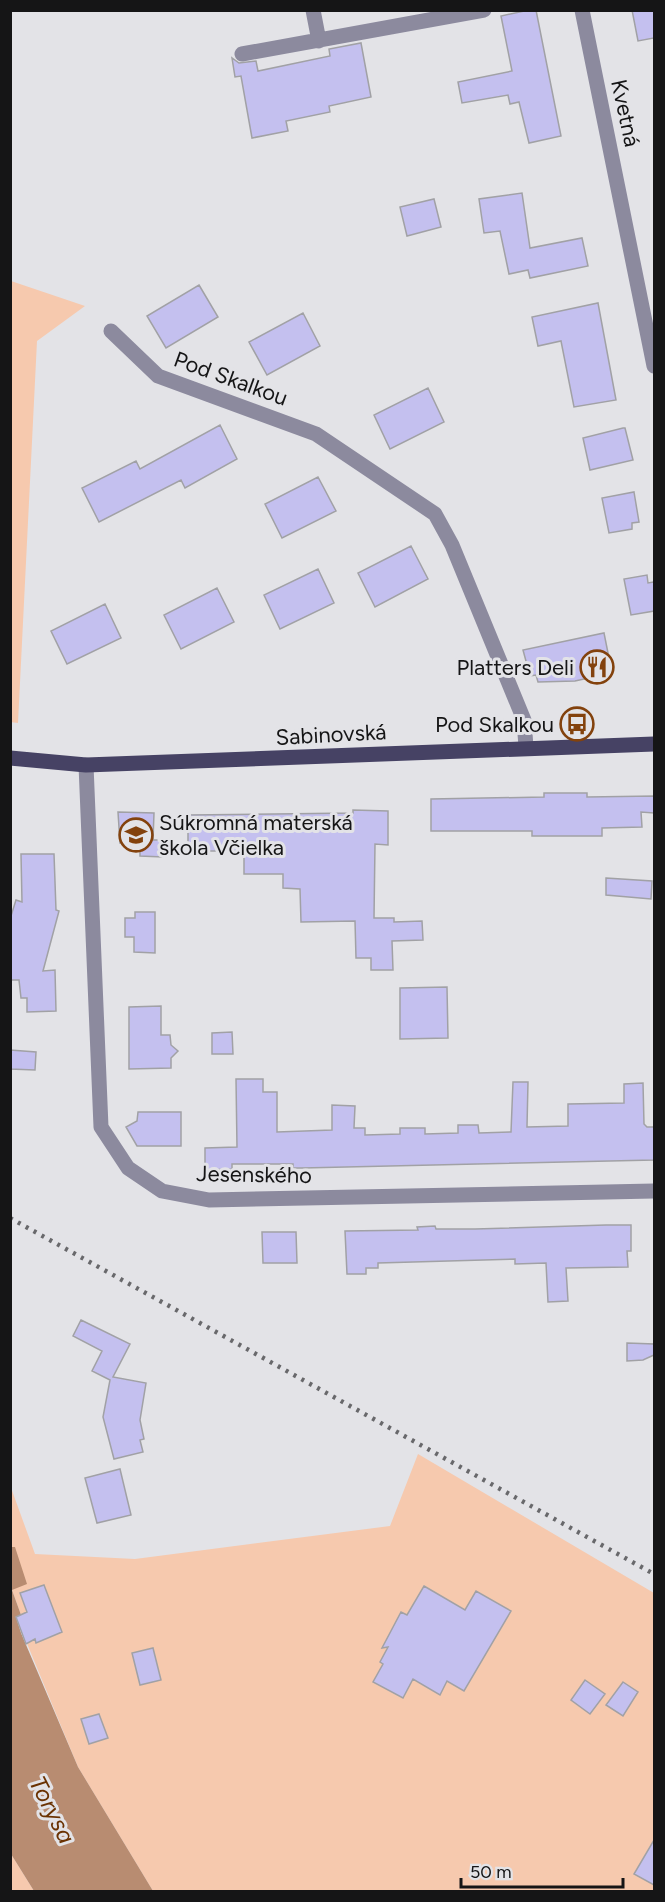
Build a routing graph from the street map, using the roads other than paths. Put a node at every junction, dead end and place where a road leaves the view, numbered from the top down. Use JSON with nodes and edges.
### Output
{"nodes":[{"id":1,"x":313,"y":10,"type":"edge"},
{"id":2,"x":484,"y":10,"type":"edge"},
{"id":3,"x":582,"y":10,"type":"edge"},
{"id":4,"x":319,"y":40,"type":"junction"},
{"id":5,"x":242,"y":54,"type":"dead end"},
{"id":6,"x":111,"y":331,"type":"dead end"},
{"id":7,"x":654,"y":366,"type":"edge"},
{"id":8,"x":654,"y":744,"type":"edge"},
{"id":9,"x":526,"y":747,"type":"junction"},
{"id":10,"x":10,"y":758,"type":"edge"},
{"id":11,"x":86,"y":765,"type":"junction"},
{"id":12,"x":654,"y":1191,"type":"edge"}],
"edges":[{"from":1,"to":4,"type":"street"},
{"from":2,"to":4,"type":"street"},
{"from":3,"to":7,"type":"street","name":"Kvetná"},
{"from":4,"to":5,"type":"street"},
{"from":6,"to":9,"type":"street","name":"Pod Skalkou"},
{"from":8,"to":9,"type":"main road","name":"Sabinovská"},
{"from":9,"to":11,"type":"main road","name":"Sabinovská"},
{"from":10,"to":11,"type":"main road","name":"Sabinovská"},
{"from":11,"to":12,"type":"street","name":"Jesenského"}]}
